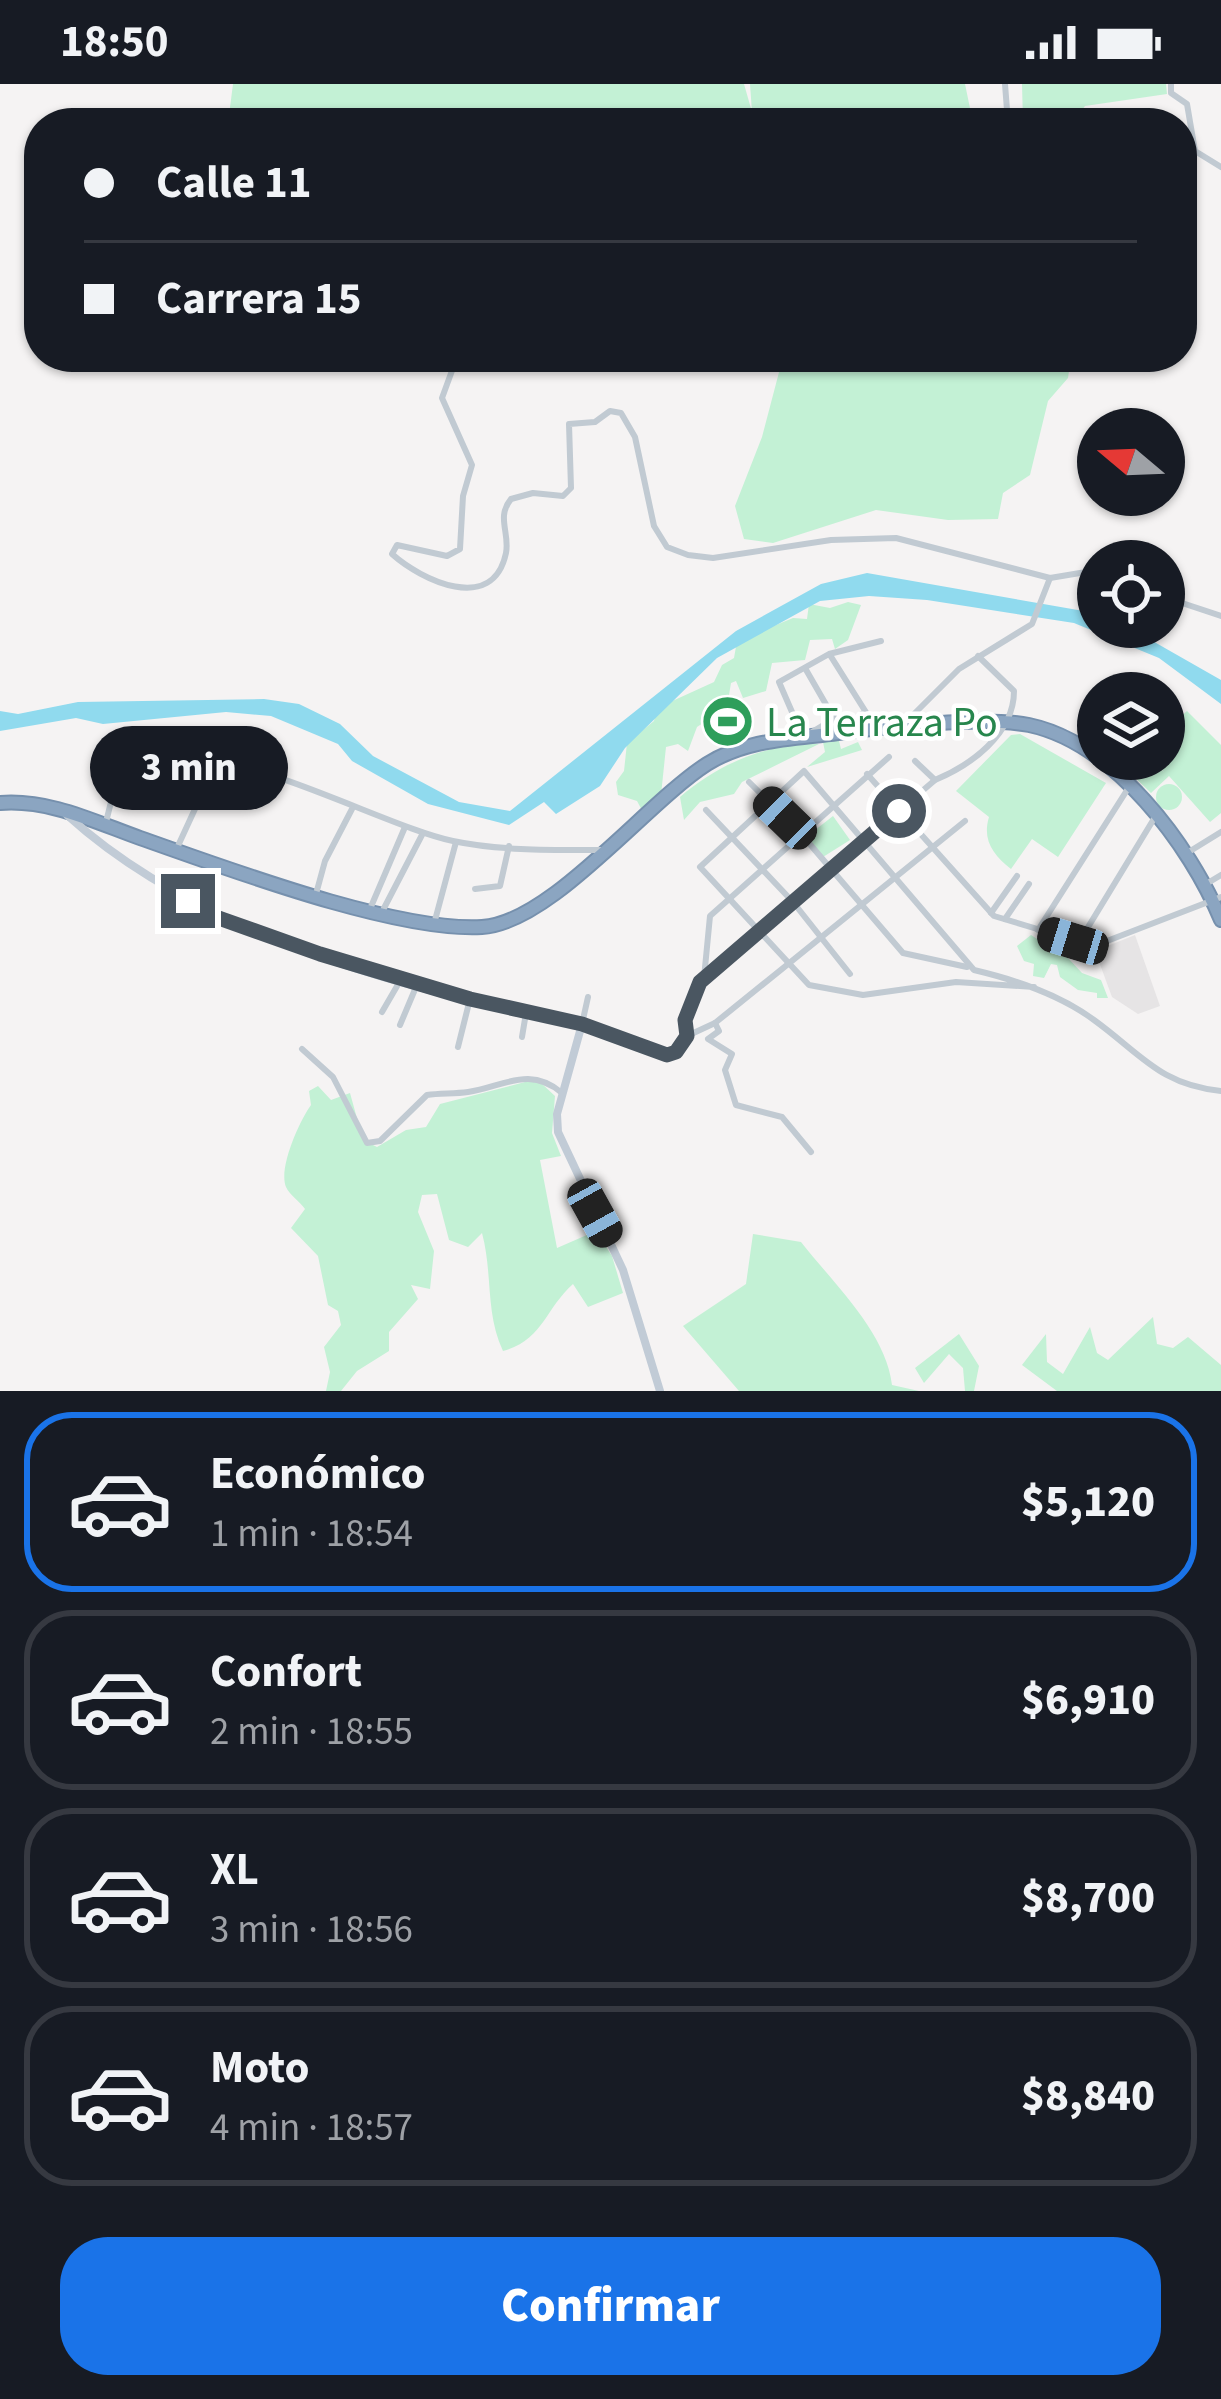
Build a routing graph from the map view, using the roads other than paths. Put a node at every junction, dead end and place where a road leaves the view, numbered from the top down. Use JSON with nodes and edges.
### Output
{"nodes":[{"id":1,"x":1171,"y":84,"type":"edge"},
{"id":2,"x":1188,"y":108,"type":"edge"},
{"id":3,"x":452,"y":372,"type":"edge"},
{"id":4,"x":1077,"y":574,"type":"edge"},
{"id":5,"x":1050,"y":578,"type":"junction"},
{"id":6,"x":1185,"y":604,"type":"edge"},
{"id":7,"x":1221,"y":616,"type":"edge"},
{"id":8,"x":881,"y":640,"type":"dead end"},
{"id":9,"x":830,"y":654,"type":"junction"},
{"id":10,"x":978,"y":656,"type":"junction"},
{"id":11,"x":805,"y":668,"type":"junction"},
{"id":12,"x":865,"y":712,"type":"junction"},
{"id":13,"x":835,"y":718,"type":"junction"},
{"id":14,"x":1002,"y":722,"type":"junction"},
{"id":15,"x":875,"y":728,"type":"junction"},
{"id":16,"x":902,"y":728,"type":"junction"},
{"id":17,"x":803,"y":737,"type":"junction"},
{"id":18,"x":889,"y":757,"type":"dead end"},
{"id":19,"x":218,"y":759,"type":"junction"},
{"id":20,"x":915,"y":760,"type":"dead end"},
{"id":21,"x":867,"y":774,"type":"junction"},
{"id":22,"x":935,"y":781,"type":"junction"},
{"id":23,"x":749,"y":782,"type":"dead end"},
{"id":24,"x":1130,"y":787,"type":"junction"},
{"id":25,"x":767,"y":800,"type":"junction"},
{"id":26,"x":0,"y":803,"type":"edge"},
{"id":27,"x":832,"y":806,"type":"junction"},
{"id":28,"x":352,"y":809,"type":"junction"},
{"id":29,"x":62,"y":810,"type":"junction"},
{"id":30,"x":706,"y":810,"type":"dead end"},
{"id":31,"x":899,"y":811,"type":"junction"},
{"id":32,"x":1157,"y":814,"type":"junction"},
{"id":33,"x":964,"y":821,"type":"dead end"},
{"id":34,"x":105,"y":826,"type":"junction"},
{"id":35,"x":405,"y":826,"type":"junction"},
{"id":36,"x":1221,"y":832,"type":"edge"},
{"id":37,"x":423,"y":833,"type":"junction"},
{"id":38,"x":802,"y":835,"type":"junction"},
{"id":39,"x":731,"y":836,"type":"junction"},
{"id":40,"x":862,"y":841,"type":"junction"},
{"id":41,"x":455,"y":842,"type":"junction"},
{"id":42,"x":508,"y":846,"type":"junction"},
{"id":43,"x":930,"y":848,"type":"junction"},
{"id":44,"x":602,"y":850,"type":"junction"},
{"id":45,"x":176,"y":851,"type":"junction"},
{"id":46,"x":1187,"y":853,"type":"junction"},
{"id":47,"x":832,"y":868,"type":"junction"},
{"id":48,"x":764,"y":870,"type":"junction"},
{"id":49,"x":1017,"y":875,"type":"dead end"},
{"id":50,"x":1221,"y":875,"type":"edge"},
{"id":51,"x":896,"y":876,"type":"junction"},
{"id":52,"x":1029,"y":884,"type":"dead end"},
{"id":53,"x":1206,"y":884,"type":"junction"},
{"id":54,"x":475,"y":889,"type":"dead end"},
{"id":55,"x":316,"y":894,"type":"junction"},
{"id":56,"x":1217,"y":899,"type":"edge"},
{"id":57,"x":727,"y":900,"type":"junction"},
{"id":58,"x":794,"y":902,"type":"junction"},
{"id":59,"x":859,"y":903,"type":"junction"},
{"id":60,"x":376,"y":911,"type":"junction"},
{"id":61,"x":991,"y":913,"type":"junction"},
{"id":62,"x":1005,"y":920,"type":"junction"},
{"id":63,"x":1221,"y":920,"type":"edge"},
{"id":64,"x":434,"y":924,"type":"junction"},
{"id":65,"x":1038,"y":930,"type":"junction"},
{"id":66,"x":757,"y":933,"type":"junction"},
{"id":67,"x":820,"y":935,"type":"junction"},
{"id":68,"x":1078,"y":942,"type":"junction"},
{"id":69,"x":788,"y":962,"type":"junction"},
{"id":70,"x":974,"y":970,"type":"junction"},
{"id":71,"x":850,"y":974,"type":"dead end"},
{"id":72,"x":402,"y":978,"type":"junction"},
{"id":73,"x":704,"y":978,"type":"junction"},
{"id":74,"x":418,"y":984,"type":"junction"},
{"id":75,"x":1034,"y":988,"type":"junction"},
{"id":76,"x":588,"y":997,"type":"dead end"},
{"id":77,"x":470,"y":999,"type":"junction"},
{"id":78,"x":382,"y":1012,"type":"dead end"},
{"id":79,"x":526,"y":1013,"type":"junction"},
{"id":80,"x":715,"y":1023,"type":"junction"},
{"id":81,"x":582,"y":1024,"type":"junction"},
{"id":82,"x":400,"y":1025,"type":"dead end"},
{"id":83,"x":687,"y":1036,"type":"junction"},
{"id":84,"x":522,"y":1037,"type":"dead end"},
{"id":85,"x":458,"y":1047,"type":"dead end"},
{"id":86,"x":302,"y":1049,"type":"dead end"},
{"id":87,"x":1221,"y":1090,"type":"edge"},
{"id":88,"x":562,"y":1093,"type":"junction"},
{"id":89,"x":811,"y":1152,"type":"dead end"},
{"id":90,"x":651,"y":1386,"type":"edge"},
{"id":91,"x":660,"y":1391,"type":"edge"}],
"edges":[{"from":1,"to":2,"type":"street"},
{"from":3,"to":5,"type":"street"},
{"from":4,"to":5,"type":"street"},
{"from":5,"to":10,"type":"street"},
{"from":6,"to":7,"type":"street"},
{"from":8,"to":9,"type":"street"},
{"from":9,"to":11,"type":"street"},
{"from":9,"to":12,"type":"street"},
{"from":10,"to":14,"type":"street"},
{"from":10,"to":16,"type":"street"},
{"from":11,"to":13,"type":"street"},
{"from":11,"to":17,"type":"street"},
{"from":12,"to":13,"type":"street"},
{"from":12,"to":15,"type":"street"},
{"from":13,"to":17,"type":"street"},
{"from":14,"to":16,"type":"highway"},
{"from":14,"to":22,"type":"street"},
{"from":14,"to":24,"type":"highway"},
{"from":15,"to":16,"type":"highway"},
{"from":15,"to":17,"type":"highway"},
{"from":17,"to":44,"type":"highway"},
{"from":18,"to":21,"type":"street"},
{"from":19,"to":28,"type":"street"},
{"from":19,"to":34,"type":"street"},
{"from":19,"to":45,"type":"street"},
{"from":20,"to":22,"type":"street"},
{"from":21,"to":27,"type":"street"},
{"from":21,"to":31,"type":"street"},
{"from":22,"to":31,"type":"street"},
{"from":23,"to":25,"type":"street"},
{"from":24,"to":32,"type":"highway"},
{"from":24,"to":65,"type":"street"},
{"from":25,"to":27,"type":"street"},
{"from":25,"to":38,"type":"street"},
{"from":25,"to":39,"type":"street"},
{"from":26,"to":29,"type":"highway"},
{"from":27,"to":38,"type":"street"},
{"from":27,"to":40,"type":"street"},
{"from":28,"to":35,"type":"street"},
{"from":28,"to":55,"type":"street"},
{"from":29,"to":34,"type":"highway"},
{"from":29,"to":72,"type":"street"},
{"from":30,"to":39,"type":"street"},
{"from":31,"to":40,"type":"street"},
{"from":31,"to":43,"type":"street"},
{"from":32,"to":46,"type":"highway"},
{"from":32,"to":68,"type":"street"},
{"from":33,"to":43,"type":"street"},
{"from":34,"to":45,"type":"highway"},
{"from":35,"to":37,"type":"street"},
{"from":35,"to":60,"type":"street"},
{"from":36,"to":46,"type":"street"},
{"from":37,"to":41,"type":"street"},
{"from":37,"to":60,"type":"street"},
{"from":38,"to":47,"type":"street"},
{"from":38,"to":48,"type":"street"},
{"from":39,"to":48,"type":"street"},
{"from":39,"to":57,"type":"street"},
{"from":40,"to":47,"type":"street"},
{"from":40,"to":51,"type":"street"},
{"from":41,"to":42,"type":"street"},
{"from":41,"to":64,"type":"street"},
{"from":42,"to":44,"type":"street"},
{"from":42,"to":54,"type":"street"},
{"from":43,"to":51,"type":"street"},
{"from":43,"to":61,"type":"street"},
{"from":44,"to":64,"type":"highway"},
{"from":45,"to":55,"type":"highway"},
{"from":46,"to":53,"type":"highway"},
{"from":47,"to":58,"type":"street"},
{"from":47,"to":59,"type":"street"},
{"from":48,"to":57,"type":"street"},
{"from":48,"to":58,"type":"street"},
{"from":49,"to":61,"type":"street"},
{"from":50,"to":53,"type":"street"},
{"from":51,"to":59,"type":"street"},
{"from":51,"to":70,"type":"street"},
{"from":52,"to":62,"type":"street"},
{"from":53,"to":56,"type":"highway"},
{"from":55,"to":60,"type":"highway"},
{"from":56,"to":63,"type":"highway"},
{"from":56,"to":68,"type":"street"},
{"from":57,"to":66,"type":"street"},
{"from":57,"to":73,"type":"street"},
{"from":58,"to":66,"type":"street"},
{"from":58,"to":67,"type":"street"},
{"from":59,"to":67,"type":"street"},
{"from":59,"to":70,"type":"street"},
{"from":60,"to":64,"type":"highway"},
{"from":61,"to":62,"type":"street"},
{"from":62,"to":65,"type":"street"},
{"from":65,"to":68,"type":"street"},
{"from":66,"to":69,"type":"street"},
{"from":66,"to":73,"type":"street"},
{"from":67,"to":69,"type":"street"},
{"from":67,"to":71,"type":"street"},
{"from":69,"to":75,"type":"street"},
{"from":69,"to":80,"type":"street"},
{"from":70,"to":75,"type":"street"},
{"from":72,"to":74,"type":"street"},
{"from":72,"to":78,"type":"street"},
{"from":73,"to":83,"type":"street"},
{"from":74,"to":77,"type":"street"},
{"from":74,"to":82,"type":"street"},
{"from":75,"to":87,"type":"street"},
{"from":76,"to":81,"type":"street"},
{"from":77,"to":79,"type":"street"},
{"from":77,"to":85,"type":"street"},
{"from":79,"to":81,"type":"street"},
{"from":79,"to":84,"type":"street"},
{"from":80,"to":83,"type":"street"},
{"from":80,"to":89,"type":"street"},
{"from":81,"to":83,"type":"street"},
{"from":81,"to":88,"type":"street"},
{"from":86,"to":88,"type":"street"},
{"from":88,"to":90,"type":"street"},
{"from":90,"to":91,"type":"street"}]}
